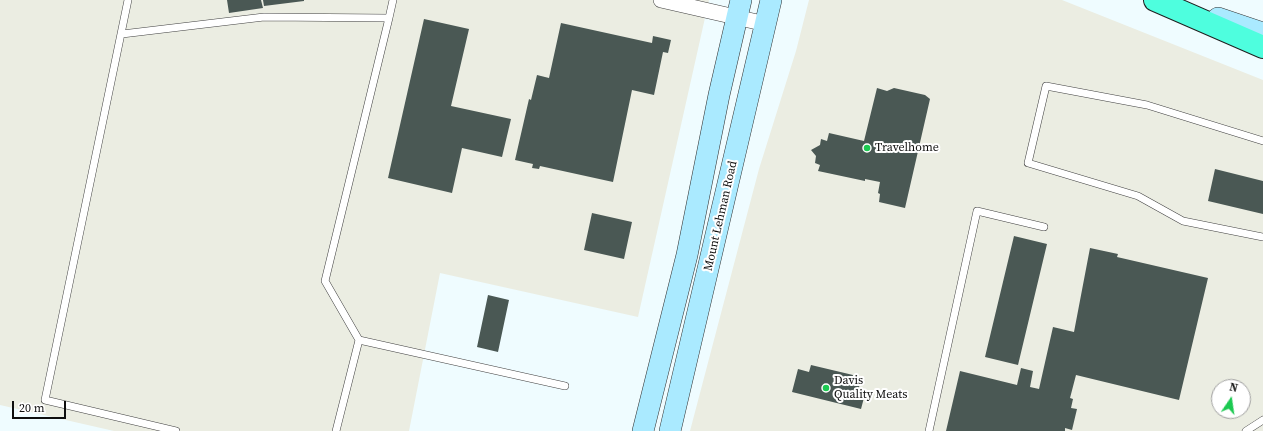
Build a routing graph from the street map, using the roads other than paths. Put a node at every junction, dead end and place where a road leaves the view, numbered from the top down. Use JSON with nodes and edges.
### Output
{"nodes":[{"id":1,"x":128,"y":0,"type":"edge"},
{"id":2,"x":393,"y":0,"type":"edge"},
{"id":3,"x":661,"y":0,"type":"edge"},
{"id":4,"x":771,"y":0,"type":"edge"},
{"id":5,"x":1155,"y":0,"type":"edge"},
{"id":6,"x":1165,"y":0,"type":"edge"},
{"id":7,"x":739,"y":9,"type":"edge"},
{"id":8,"x":389,"y":18,"type":"junction"},
{"id":9,"x":766,"y":24,"type":"junction"},
{"id":10,"x":1263,"y":33,"type":"edge"},
{"id":11,"x":122,"y":34,"type":"junction"},
{"id":12,"x":1263,"y":47,"type":"edge"},
{"id":13,"x":1263,"y":141,"type":"edge"},
{"id":14,"x":1044,"y":227,"type":"dead end"},
{"id":15,"x":1263,"y":237,"type":"edge"},
{"id":16,"x":359,"y":340,"type":"junction"},
{"id":17,"x":565,"y":386,"type":"dead end"},
{"id":18,"x":1263,"y":420,"type":"edge"},
{"id":19,"x":176,"y":431,"type":"edge"},
{"id":20,"x":336,"y":431,"type":"edge"},
{"id":21,"x":643,"y":431,"type":"edge"},
{"id":22,"x":670,"y":431,"type":"edge"},
{"id":23,"x":929,"y":431,"type":"edge"},
{"id":24,"x":1246,"y":431,"type":"edge"}],
"edges":[{"from":1,"to":11,"type":"lane"},
{"from":2,"to":8,"type":"lane"},
{"from":3,"to":7,"type":"street"},
{"from":4,"to":9,"type":"main road","name":"Mount Lehman Road"},
{"from":5,"to":12,"type":"highway"},
{"from":6,"to":10,"type":"main road"},
{"from":7,"to":9,"type":"street"},
{"from":7,"to":21,"type":"main road","name":"Mount Lehman Road"},
{"from":8,"to":11,"type":"lane"},
{"from":8,"to":16,"type":"lane"},
{"from":9,"to":22,"type":"main road","name":"Mount Lehman Road"},
{"from":11,"to":19,"type":"lane"},
{"from":13,"to":15,"type":"lane"},
{"from":14,"to":23,"type":"lane"},
{"from":16,"to":17,"type":"lane"},
{"from":16,"to":20,"type":"lane"},
{"from":18,"to":24,"type":"lane"}]}
